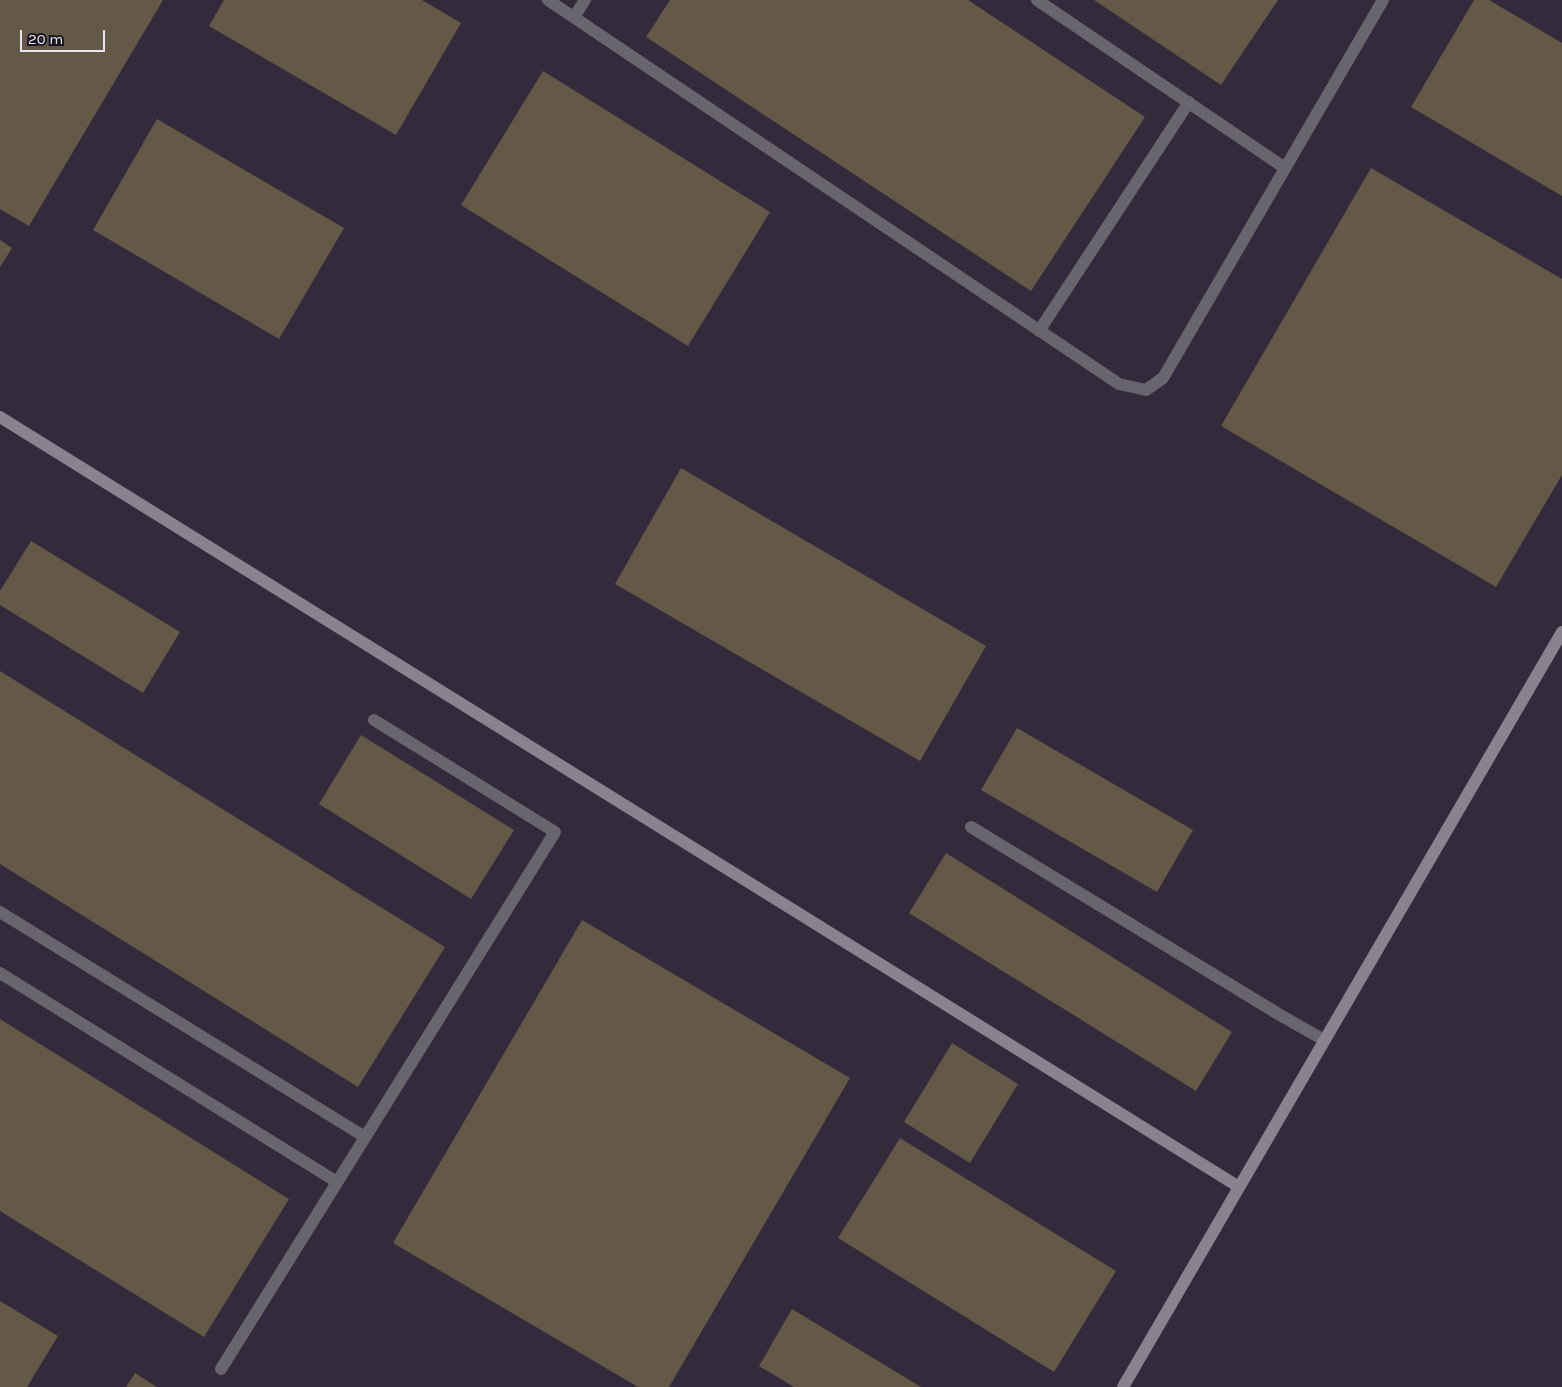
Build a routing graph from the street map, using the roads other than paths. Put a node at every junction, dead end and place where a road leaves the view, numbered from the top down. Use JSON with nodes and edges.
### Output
{"nodes":[{"id":1,"x":548,"y":0,"type":"edge"},
{"id":2,"x":585,"y":0,"type":"edge"},
{"id":3,"x":1036,"y":0,"type":"edge"},
{"id":4,"x":1383,"y":0,"type":"edge"},
{"id":5,"x":574,"y":17,"type":"junction"},
{"id":6,"x":1188,"y":102,"type":"junction"},
{"id":7,"x":1285,"y":168,"type":"junction"},
{"id":8,"x":1039,"y":330,"type":"junction"},
{"id":9,"x":0,"y":417,"type":"edge"},
{"id":10,"x":1562,"y":632,"type":"edge"},
{"id":11,"x":374,"y":720,"type":"dead end"},
{"id":12,"x":971,"y":827,"type":"dead end"},
{"id":13,"x":0,"y":912,"type":"edge"},
{"id":14,"x":0,"y":973,"type":"edge"},
{"id":15,"x":1324,"y":1040,"type":"junction"},
{"id":16,"x":365,"y":1137,"type":"junction"},
{"id":17,"x":337,"y":1182,"type":"junction"},
{"id":18,"x":1239,"y":1187,"type":"junction"},
{"id":19,"x":221,"y":1369,"type":"dead end"},
{"id":20,"x":1123,"y":1387,"type":"edge"}],
"edges":[{"from":1,"to":5,"type":"lane"},
{"from":2,"to":5,"type":"lane"},
{"from":3,"to":6,"type":"lane"},
{"from":4,"to":7,"type":"lane"},
{"from":5,"to":8,"type":"lane"},
{"from":6,"to":7,"type":"lane"},
{"from":6,"to":8,"type":"lane"},
{"from":7,"to":8,"type":"lane"},
{"from":9,"to":18,"type":"street"},
{"from":10,"to":15,"type":"street"},
{"from":11,"to":16,"type":"lane"},
{"from":12,"to":15,"type":"lane"},
{"from":13,"to":16,"type":"lane"},
{"from":14,"to":17,"type":"lane"},
{"from":15,"to":18,"type":"street"},
{"from":16,"to":17,"type":"lane"},
{"from":17,"to":19,"type":"lane"},
{"from":18,"to":20,"type":"street"}]}
